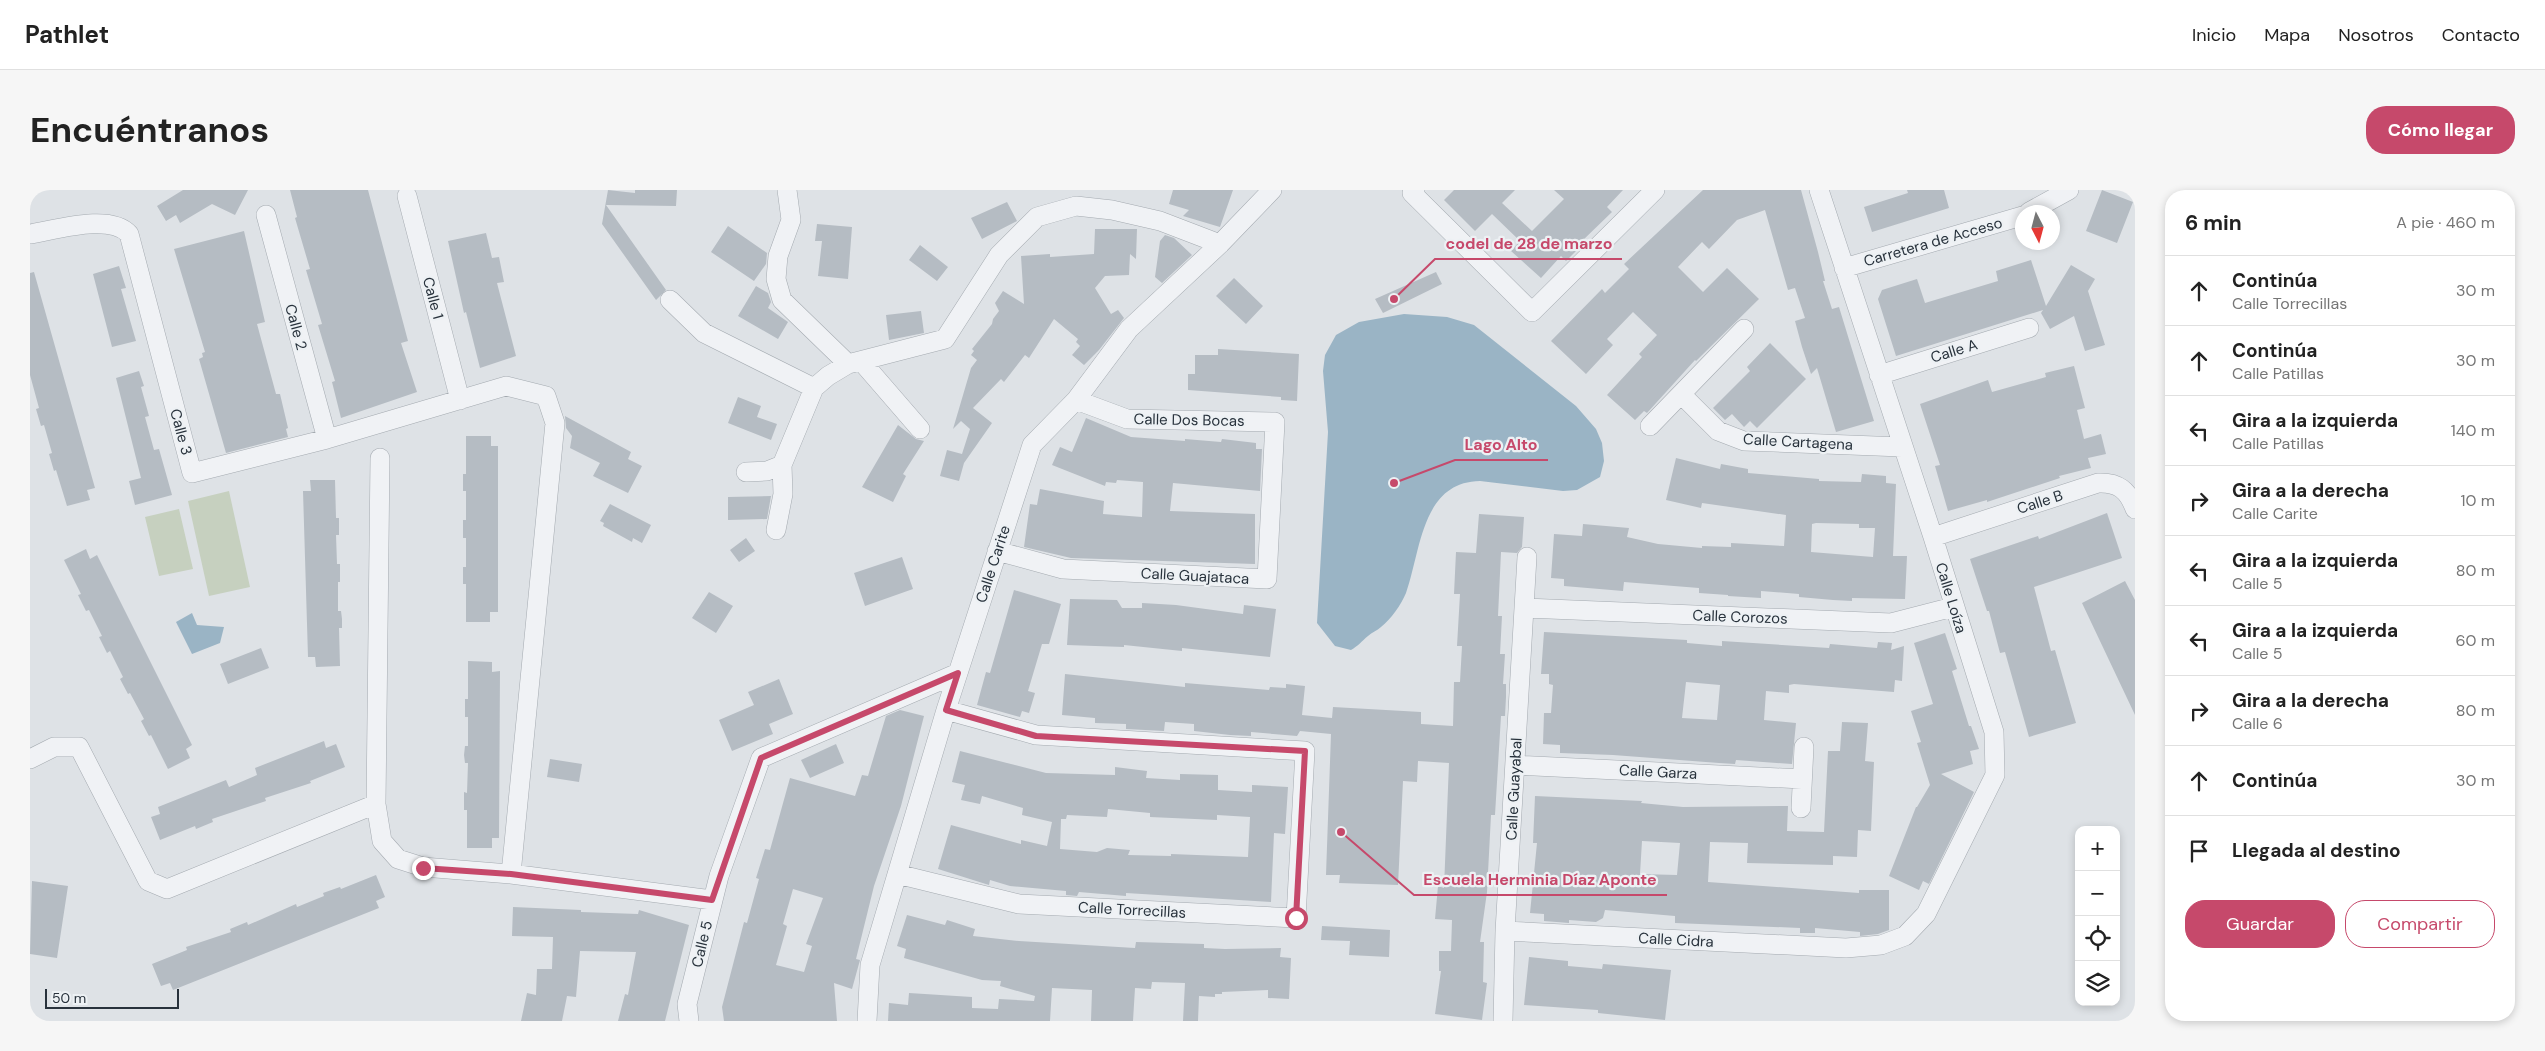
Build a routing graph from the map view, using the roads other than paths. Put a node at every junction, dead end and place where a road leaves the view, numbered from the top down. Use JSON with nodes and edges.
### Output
{"nodes":[{"id":1,"x":786,"y":190,"type":"edge"},
{"id":2,"x":1272,"y":190,"type":"edge"},
{"id":3,"x":1415,"y":190,"type":"edge"},
{"id":4,"x":1655,"y":190,"type":"edge"},
{"id":5,"x":1819,"y":190,"type":"edge"},
{"id":6,"x":2069,"y":190,"type":"edge"},
{"id":7,"x":407,"y":196,"type":"dead end"},
{"id":8,"x":2042,"y":205,"type":"edge"},
{"id":9,"x":266,"y":214,"type":"dead end"},
{"id":10,"x":2015,"y":218,"type":"edge"},
{"id":11,"x":30,"y":234,"type":"edge"},
{"id":12,"x":1220,"y":244,"type":"junction"},
{"id":13,"x":1844,"y":268,"type":"junction"},
{"id":14,"x":670,"y":300,"type":"dead end"},
{"id":15,"x":2029,"y":328,"type":"dead end"},
{"id":16,"x":1744,"y":329,"type":"dead end"},
{"id":17,"x":855,"y":363,"type":"junction"},
{"id":18,"x":1879,"y":375,"type":"junction"},
{"id":19,"x":814,"y":388,"type":"junction"},
{"id":20,"x":1682,"y":395,"type":"junction"},
{"id":21,"x":460,"y":400,"type":"junction"},
{"id":22,"x":1076,"y":400,"type":"junction"},
{"id":23,"x":1275,"y":422,"type":"joint"},
{"id":24,"x":1650,"y":426,"type":"dead end"},
{"id":25,"x":920,"y":429,"type":"dead end"},
{"id":26,"x":327,"y":439,"type":"junction"},
{"id":27,"x":1902,"y":447,"type":"junction"},
{"id":28,"x":380,"y":458,"type":"dead end"},
{"id":29,"x":782,"y":465,"type":"junction"},
{"id":30,"x":746,"y":472,"type":"dead end"},
{"id":31,"x":2135,"y":509,"type":"edge"},
{"id":32,"x":776,"y":530,"type":"dead end"},
{"id":33,"x":1933,"y":537,"type":"junction"},
{"id":34,"x":997,"y":551,"type":"junction"},
{"id":35,"x":1527,"y":557,"type":"dead end"},
{"id":36,"x":1953,"y":607,"type":"junction"},
{"id":37,"x":1526,"y":608,"type":"junction"},
{"id":38,"x":958,"y":673,"type":"junction"},
{"id":39,"x":946,"y":710,"type":"junction"},
{"id":40,"x":1804,"y":747,"type":"dead end"},
{"id":41,"x":30,"y":759,"type":"edge"},
{"id":42,"x":1515,"y":765,"type":"junction"},
{"id":43,"x":1802,"y":779,"type":"junction"},
{"id":44,"x":376,"y":804,"type":"junction"},
{"id":45,"x":1801,"y":808,"type":"dead end"},
{"id":46,"x":511,"y":874,"type":"junction"},
{"id":47,"x":897,"y":874,"type":"junction"},
{"id":48,"x":712,"y":900,"type":"junction"},
{"id":49,"x":1505,"y":931,"type":"junction"},
{"id":50,"x":1846,"y":948,"type":"joint"},
{"id":51,"x":689,"y":1021,"type":"edge"},
{"id":52,"x":867,"y":1021,"type":"edge"},
{"id":53,"x":1503,"y":1021,"type":"edge"}],
"edges":[{"from":1,"to":17,"type":"street"},
{"from":2,"to":12,"type":"street","name":"Calle Carite"},
{"from":3,"to":4,"type":"street"},
{"from":5,"to":13,"type":"street","name":"Calle Loíza"},
{"from":6,"to":8,"type":"street"},
{"from":7,"to":21,"type":"street","name":"Calle 1"},
{"from":9,"to":26,"type":"street","name":"Calle 2"},
{"from":10,"to":13,"type":"street","name":"Carretera de Acceso"},
{"from":11,"to":26,"type":"street","name":"Calle 3"},
{"from":12,"to":17,"type":"street"},
{"from":12,"to":22,"type":"street","name":"Calle Carite"},
{"from":13,"to":18,"type":"street","name":"Calle Loíza"},
{"from":14,"to":19,"type":"street"},
{"from":15,"to":18,"type":"street","name":"Calle A"},
{"from":16,"to":20,"type":"street"},
{"from":17,"to":19,"type":"street"},
{"from":17,"to":25,"type":"street"},
{"from":18,"to":27,"type":"street","name":"Calle Loíza"},
{"from":19,"to":29,"type":"street"},
{"from":20,"to":24,"type":"street"},
{"from":20,"to":27,"type":"street","name":"Calle Cartagena"},
{"from":21,"to":26,"type":"street","name":"Calle 3"},
{"from":21,"to":46,"type":"street","name":"Calle 3"},
{"from":22,"to":23,"type":"street","name":"Calle Dos Bocas"},
{"from":22,"to":34,"type":"street","name":"Calle Carite"},
{"from":23,"to":34,"type":"street","name":"Calle Guajataca"},
{"from":27,"to":33,"type":"street","name":"Calle Loíza"},
{"from":28,"to":44,"type":"street"},
{"from":29,"to":30,"type":"street"},
{"from":29,"to":32,"type":"street"},
{"from":31,"to":33,"type":"street","name":"Calle B"},
{"from":33,"to":36,"type":"street","name":"Calle Loíza"},
{"from":34,"to":38,"type":"street","name":"Calle Carite"},
{"from":35,"to":37,"type":"street","name":"Calle Guayabal"},
{"from":36,"to":37,"type":"street","name":"Calle Corozos"},
{"from":36,"to":50,"type":"street","name":"Calle Loíza"},
{"from":37,"to":42,"type":"street","name":"Calle Guayabal"},
{"from":38,"to":39,"type":"street","name":"Calle Carite"},
{"from":38,"to":48,"type":"street","name":"Calle 5"},
{"from":39,"to":47,"type":"street","name":"Calle Carite"},
{"from":39,"to":47,"type":"street","name":"Calle Torrecillas"},
{"from":40,"to":43,"type":"street"},
{"from":41,"to":44,"type":"street"},
{"from":42,"to":43,"type":"street","name":"Calle Garza"},
{"from":42,"to":49,"type":"street","name":"Calle Guayabal"},
{"from":43,"to":45,"type":"street"},
{"from":44,"to":46,"type":"street"},
{"from":46,"to":48,"type":"street"},
{"from":47,"to":52,"type":"street","name":"Calle Carite"},
{"from":48,"to":51,"type":"street","name":"Calle 5"},
{"from":49,"to":50,"type":"street","name":"Calle Cidra"},
{"from":49,"to":53,"type":"street","name":"Calle Guayabal"}]}
